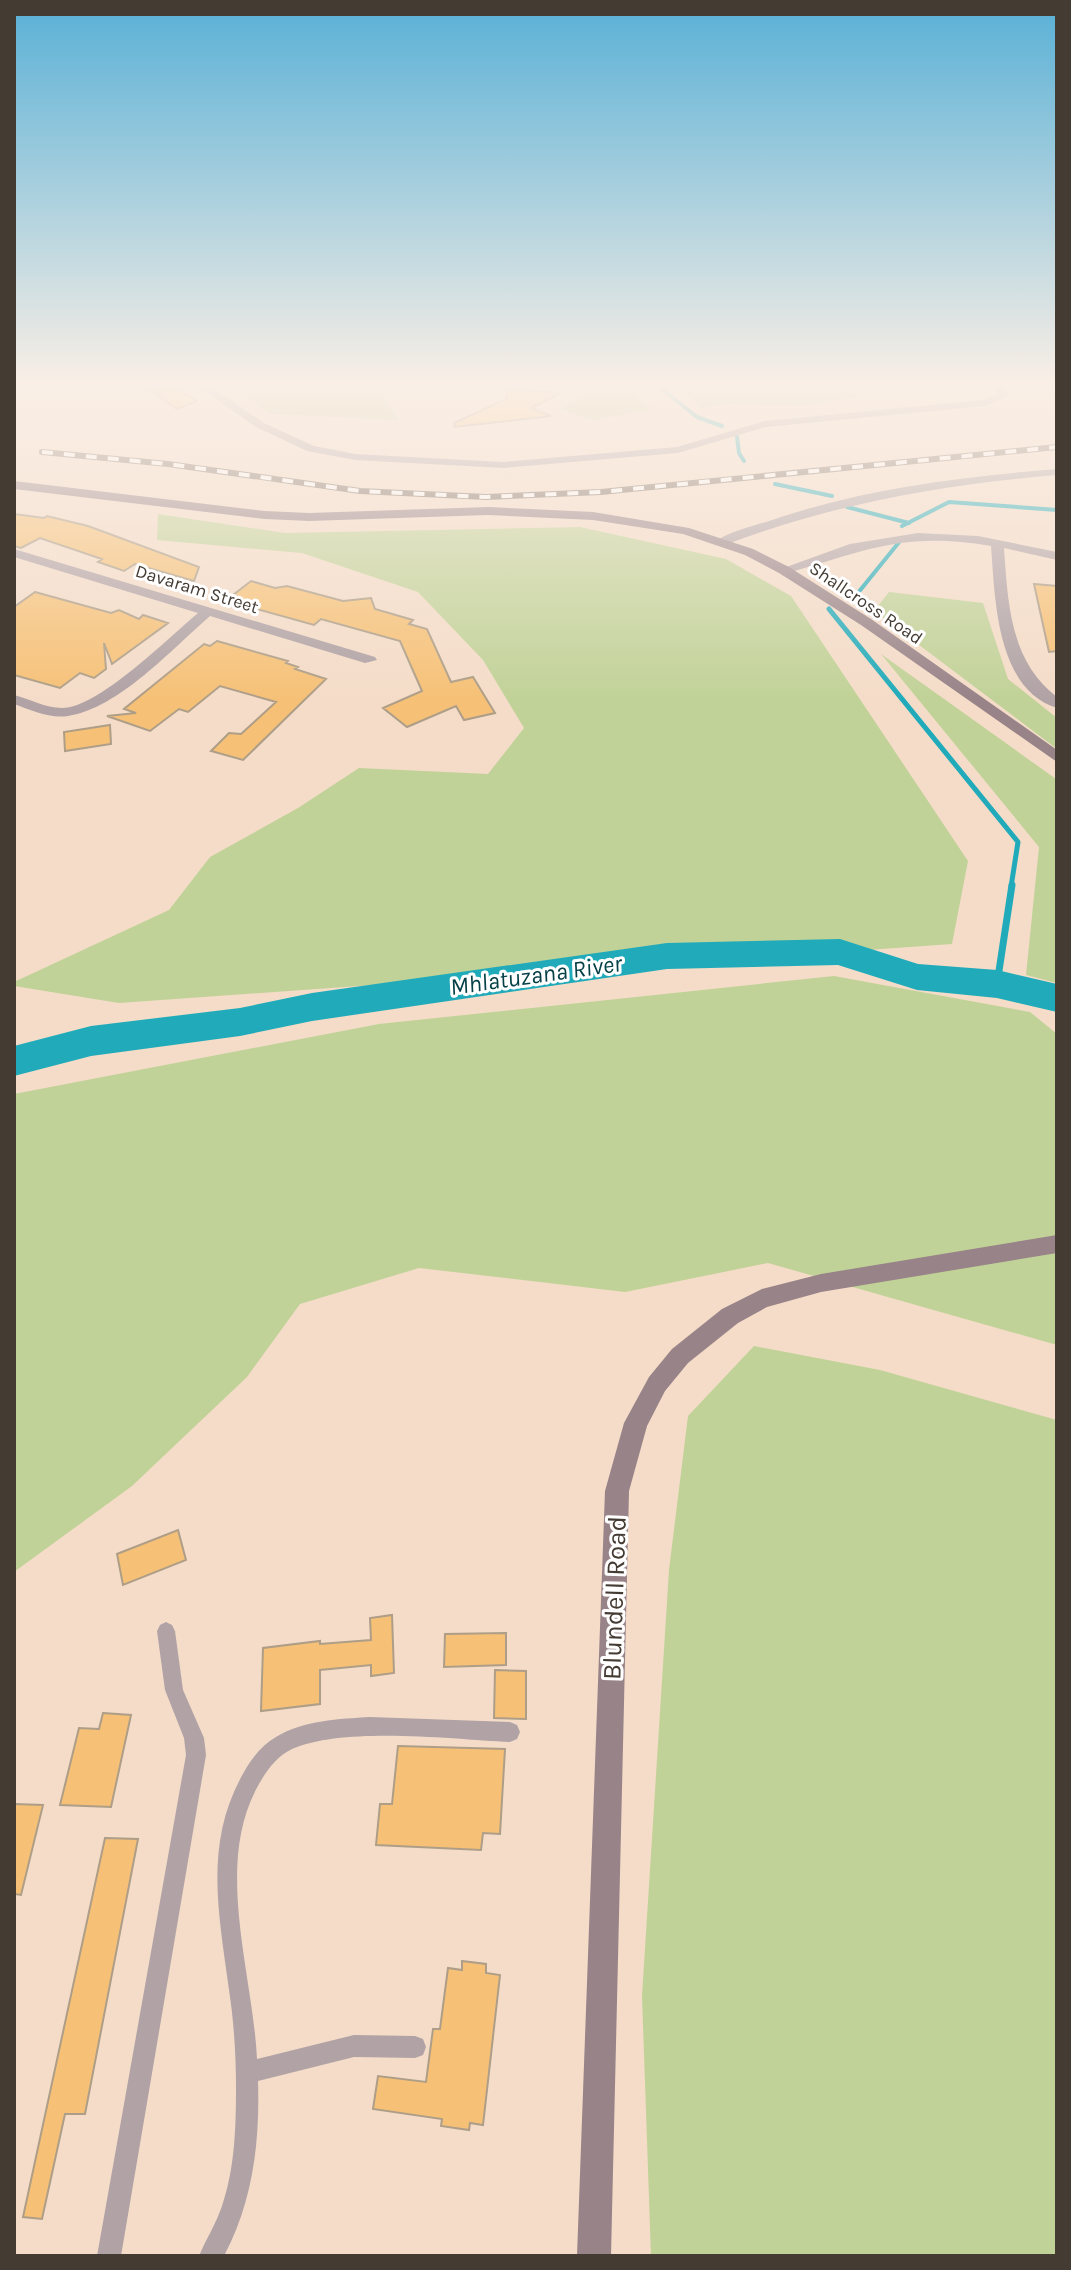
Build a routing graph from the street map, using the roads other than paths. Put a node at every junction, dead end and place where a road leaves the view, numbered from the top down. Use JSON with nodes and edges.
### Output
{"nodes":[{"id":1,"x":30,"y":487,"type":"edge"},
{"id":2,"x":927,"y":487,"type":"edge"},
{"id":3,"x":721,"y":542,"type":"junction"},
{"id":4,"x":997,"y":543,"type":"junction"},
{"id":5,"x":14,"y":553,"type":"edge"},
{"id":6,"x":1057,"y":556,"type":"edge"},
{"id":7,"x":784,"y":570,"type":"junction"},
{"id":8,"x":208,"y":611,"type":"junction"},
{"id":9,"x":370,"y":660,"type":"dead end"},
{"id":10,"x":14,"y":699,"type":"edge"},
{"id":11,"x":1057,"y":704,"type":"edge"},
{"id":12,"x":1057,"y":757,"type":"edge"},
{"id":13,"x":1057,"y":1244,"type":"edge"},
{"id":14,"x":166,"y":1631,"type":"dead end"},
{"id":15,"x":510,"y":1732,"type":"dead end"},
{"id":16,"x":415,"y":2047,"type":"dead end"},
{"id":17,"x":245,"y":2073,"type":"junction"},
{"id":18,"x":109,"y":2256,"type":"edge"},
{"id":19,"x":211,"y":2256,"type":"edge"},
{"id":20,"x":594,"y":2256,"type":"edge"}],
"edges":[{"from":1,"to":3,"type":"street","name":"Shallcross Road"},
{"from":2,"to":3,"type":"street"},
{"from":3,"to":7,"type":"street","name":"Shallcross Road"},
{"from":4,"to":6,"type":"street"},
{"from":4,"to":7,"type":"street"},
{"from":4,"to":11,"type":"street"},
{"from":5,"to":8,"type":"street","name":"Davaram Street"},
{"from":7,"to":12,"type":"street","name":"Shallcross Road"},
{"from":8,"to":9,"type":"street","name":"Davaram Street"},
{"from":8,"to":10,"type":"street"},
{"from":13,"to":20,"type":"street","name":"Blundell Road"},
{"from":14,"to":18,"type":"lane"},
{"from":15,"to":17,"type":"lane"},
{"from":16,"to":17,"type":"lane"},
{"from":17,"to":19,"type":"lane"}]}
